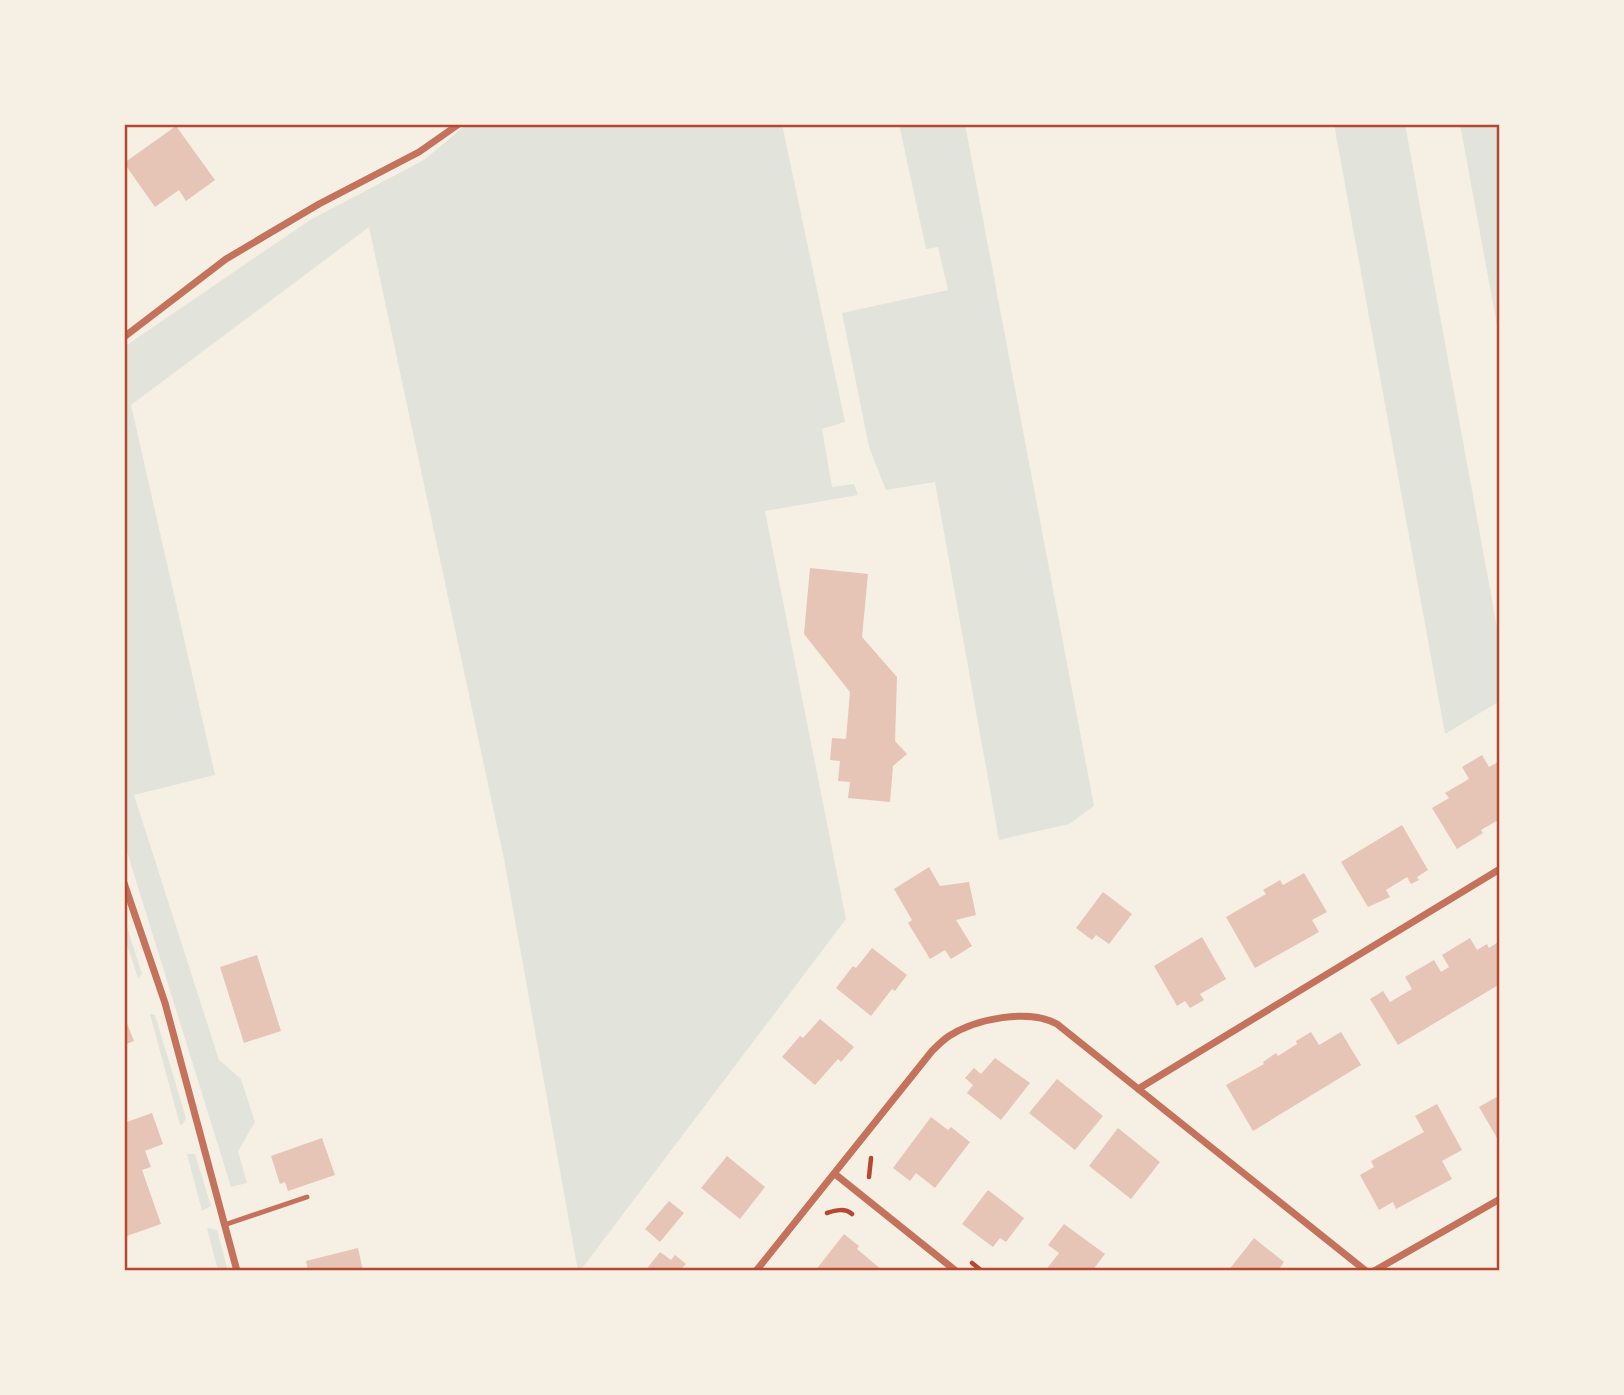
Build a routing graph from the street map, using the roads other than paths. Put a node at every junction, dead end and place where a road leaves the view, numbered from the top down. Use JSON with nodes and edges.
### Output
{"nodes":[{"id":1,"x":459,"y":124,"type":"edge"},
{"id":2,"x":124,"y":337,"type":"edge"},
{"id":3,"x":1500,"y":869,"type":"edge"},
{"id":4,"x":124,"y":883,"type":"edge"},
{"id":5,"x":1138,"y":1089,"type":"junction"},
{"id":6,"x":835,"y":1174,"type":"junction"},
{"id":7,"x":307,"y":1197,"type":"dead end"},
{"id":8,"x":1500,"y":1199,"type":"edge"},
{"id":9,"x":224,"y":1225,"type":"junction"},
{"id":10,"x":237,"y":1271,"type":"edge"},
{"id":11,"x":756,"y":1271,"type":"edge"},
{"id":12,"x":956,"y":1271,"type":"edge"},
{"id":13,"x":1366,"y":1271,"type":"edge"},
{"id":14,"x":1374,"y":1271,"type":"edge"}],
"edges":[{"from":1,"to":2,"type":"street"},
{"from":3,"to":5,"type":"street"},
{"from":4,"to":9,"type":"street"},
{"from":5,"to":6,"type":"street"},
{"from":5,"to":13,"type":"street"},
{"from":6,"to":11,"type":"street"},
{"from":6,"to":12,"type":"street"},
{"from":7,"to":9,"type":"lane"},
{"from":8,"to":14,"type":"street"},
{"from":9,"to":10,"type":"street"}]}
